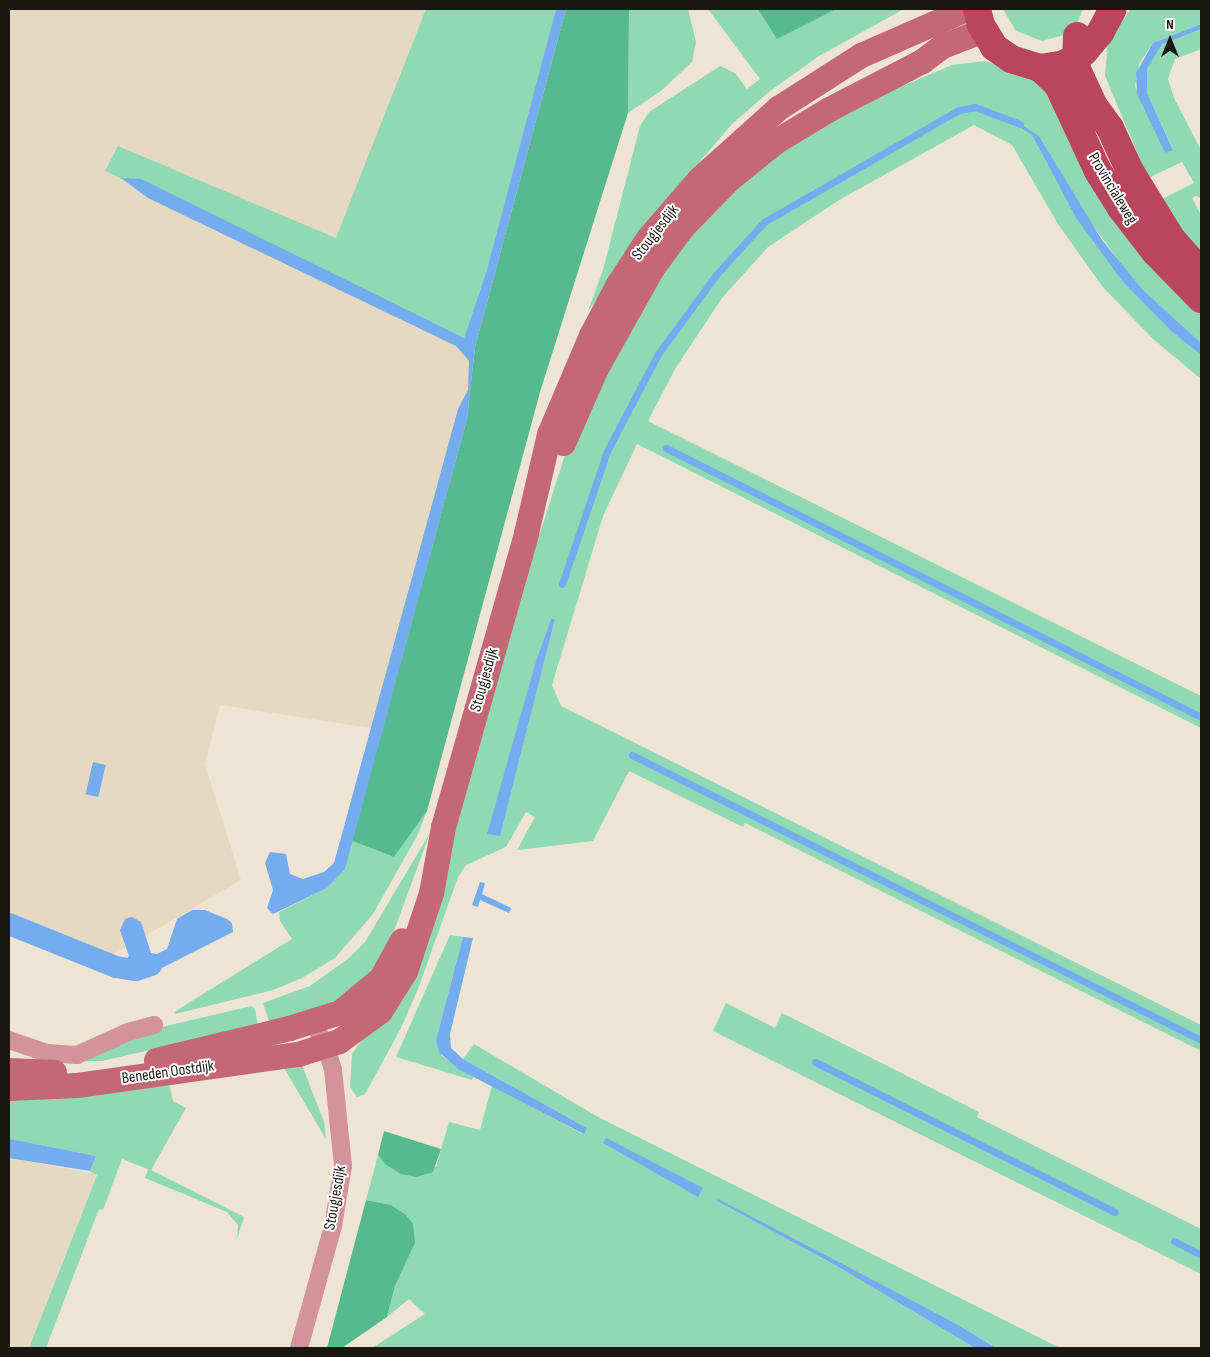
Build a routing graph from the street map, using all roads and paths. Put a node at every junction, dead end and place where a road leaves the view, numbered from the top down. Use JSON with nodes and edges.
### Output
{"nodes":[{"id":1,"x":930,"y":9,"type":"edge"},
{"id":2,"x":966,"y":9,"type":"edge"},
{"id":3,"x":1104,"y":13,"type":"edge"},
{"id":4,"x":990,"y":25,"type":"edge"},
{"id":5,"x":913,"y":31,"type":"junction"},
{"id":6,"x":1081,"y":46,"type":"junction"},
{"id":7,"x":1040,"y":68,"type":"junction"},
{"id":8,"x":1201,"y":272,"type":"edge"},
{"id":9,"x":1201,"y":299,"type":"edge"},
{"id":10,"x":526,"y":534,"type":"junction"},
{"id":11,"x":443,"y":827,"type":"junction"},
{"id":12,"x":313,"y":1021,"type":"junction"},
{"id":13,"x":154,"y":1025,"type":"dead end"},
{"id":14,"x":9,"y":1040,"type":"edge"},
{"id":15,"x":326,"y":1046,"type":"junction"},
{"id":16,"x":9,"y":1070,"type":"edge"},
{"id":17,"x":9,"y":1088,"type":"edge"},
{"id":18,"x":299,"y":1348,"type":"edge"}],
"edges":[{"from":1,"to":5,"type":"main road","name":"Stougjesdijk"},
{"from":2,"to":5,"type":"main road","name":"Stougjesdijk"},
{"from":3,"to":6,"type":"main road"},
{"from":4,"to":6,"type":"main road"},
{"from":4,"to":7,"type":"main road"},
{"from":4,"to":10,"type":"main road","name":"Stougjesdijk"},
{"from":5,"to":10,"type":"main road","name":"Stougjesdijk"},
{"from":6,"to":7,"type":"main road"},
{"from":6,"to":8,"type":"main road","name":"Provincialeweg"},
{"from":7,"to":9,"type":"main road","name":"Provincialeweg"},
{"from":10,"to":11,"type":"main road","name":"Stougjesdijk"},
{"from":11,"to":12,"type":"main road","name":"Stougjesdijk"},
{"from":11,"to":15,"type":"main road","name":"Stougjesdijk"},
{"from":12,"to":15,"type":"street","name":"Stougjesdijk"},
{"from":12,"to":16,"type":"main road","name":"Beneden Oostdijk"},
{"from":13,"to":14,"type":"street"},
{"from":15,"to":17,"type":"main road","name":"Beneden Oostdijk"},
{"from":15,"to":18,"type":"street","name":"Stougjesdijk"}]}
